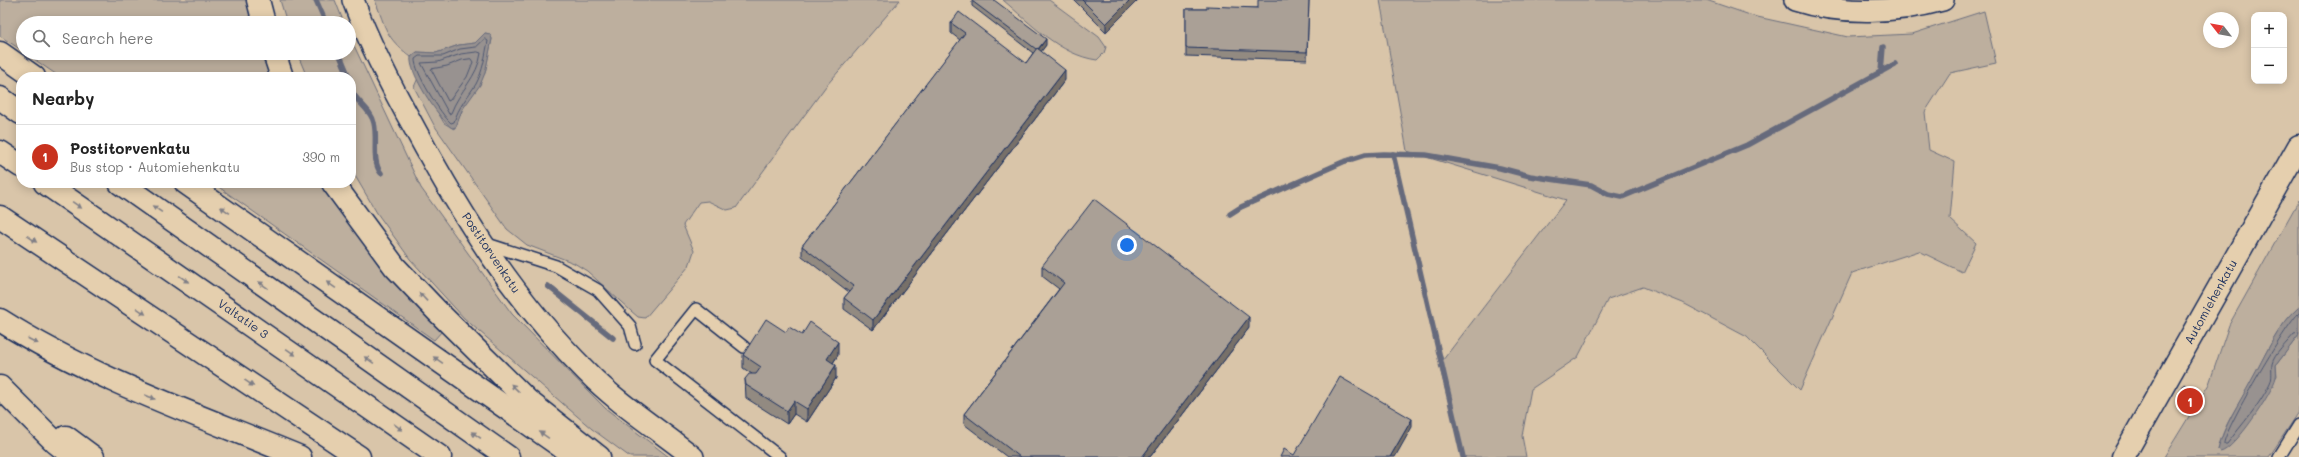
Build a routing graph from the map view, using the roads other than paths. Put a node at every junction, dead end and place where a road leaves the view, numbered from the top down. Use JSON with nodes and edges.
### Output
{"nodes":[{"id":1,"x":258,"y":0,"type":"edge"},
{"id":2,"x":353,"y":0,"type":"edge"},
{"id":3,"x":1795,"y":0,"type":"edge"},
{"id":4,"x":1943,"y":0,"type":"edge"},
{"id":5,"x":262,"y":16,"type":"edge"},
{"id":6,"x":0,"y":53,"type":"edge"},
{"id":7,"x":276,"y":60,"type":"edge"},
{"id":8,"x":27,"y":72,"type":"edge"},
{"id":9,"x":280,"y":72,"type":"edge"},
{"id":10,"x":0,"y":98,"type":"edge"},
{"id":11,"x":16,"y":109,"type":"edge"},
{"id":12,"x":2299,"y":146,"type":"edge"},
{"id":13,"x":0,"y":152,"type":"edge"},
{"id":14,"x":16,"y":163,"type":"edge"},
{"id":15,"x":52,"y":188,"type":"edge"},
{"id":16,"x":127,"y":188,"type":"edge"},
{"id":17,"x":193,"y":188,"type":"edge"},
{"id":18,"x":337,"y":188,"type":"edge"},
{"id":19,"x":0,"y":217,"type":"edge"},
{"id":20,"x":481,"y":242,"type":"junction"},
{"id":21,"x":0,"y":320,"type":"edge"},
{"id":22,"x":635,"y":344,"type":"dead end"},
{"id":23,"x":744,"y":347,"type":"dead end"},
{"id":24,"x":6,"y":393,"type":"edge"},
{"id":25,"x":2299,"y":425,"type":"edge"},
{"id":26,"x":74,"y":457,"type":"edge"},
{"id":27,"x":93,"y":457,"type":"edge"},
{"id":28,"x":300,"y":457,"type":"edge"},
{"id":29,"x":358,"y":457,"type":"edge"},
{"id":30,"x":440,"y":457,"type":"edge"},
{"id":31,"x":508,"y":457,"type":"edge"},
{"id":32,"x":576,"y":457,"type":"edge"},
{"id":33,"x":599,"y":457,"type":"edge"},
{"id":34,"x":693,"y":457,"type":"edge"},
{"id":35,"x":780,"y":457,"type":"edge"},
{"id":36,"x":2122,"y":457,"type":"edge"},
{"id":37,"x":2279,"y":457,"type":"edge"}],
"edges":[{"from":1,"to":5,"type":"main road"},
{"from":2,"to":20,"type":"street","name":"Postitorvenkatu"},
{"from":3,"to":4,"type":"street"},
{"from":6,"to":8,"type":"main road"},
{"from":7,"to":9,"type":"main road"},
{"from":10,"to":11,"type":"main road"},
{"from":12,"to":36,"type":"main road","name":"Automiehenkatu"},
{"from":13,"to":14,"type":"main road"},
{"from":15,"to":30,"type":"main road","name":"Valtatie 3","one_way":true},
{"from":31,"to":16,"type":"main road","one_way":true},
{"from":32,"to":17,"type":"main road","one_way":true},
{"from":33,"to":18,"type":"main road","one_way":true},
{"from":19,"to":29,"type":"main road","one_way":true},
{"from":20,"to":22,"type":"lane"},
{"from":20,"to":34,"type":"street","name":"Postitorvenkatu"},
{"from":21,"to":28,"type":"main road","one_way":true},
{"from":23,"to":35,"type":"lane"},
{"from":24,"to":26,"type":"main road"},
{"from":24,"to":27,"type":"main road"},
{"from":25,"to":37,"type":"lane"}]}
